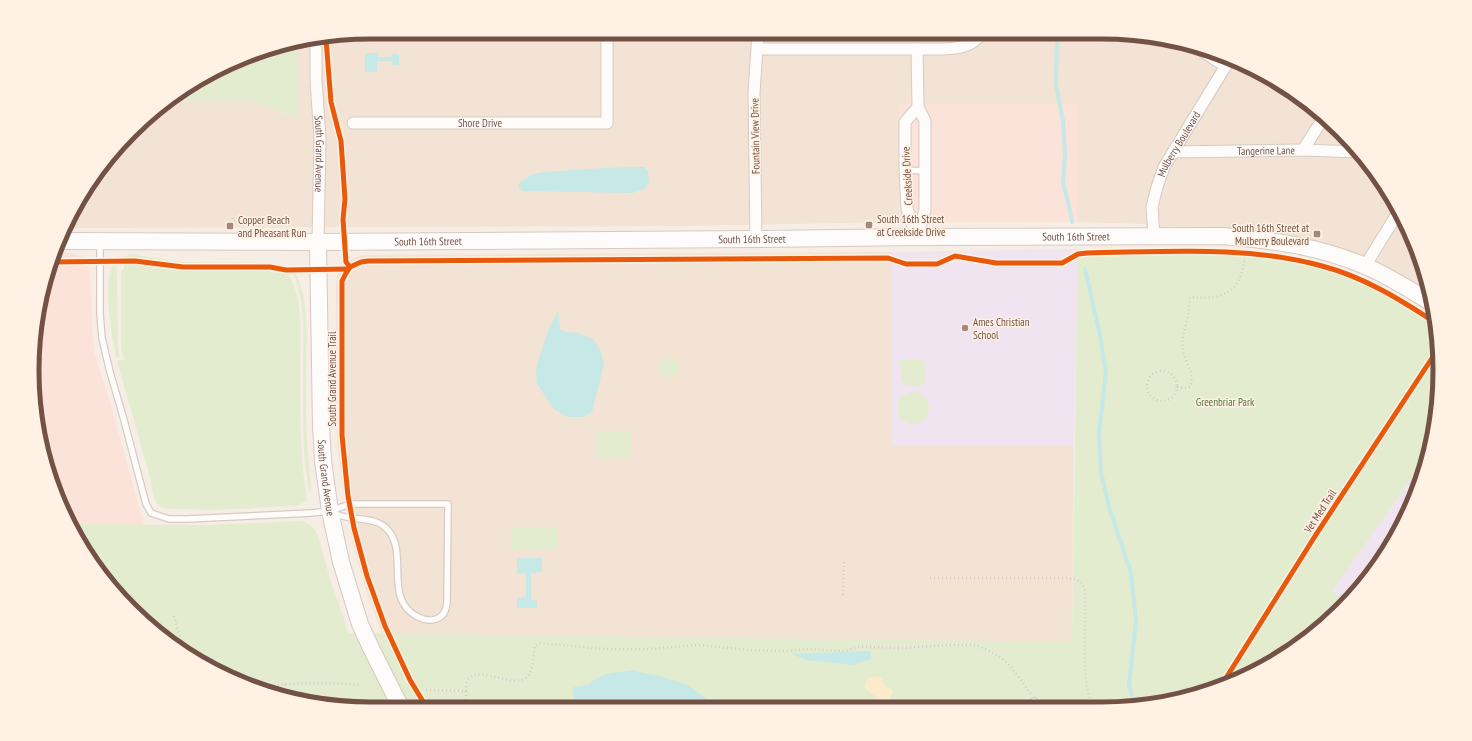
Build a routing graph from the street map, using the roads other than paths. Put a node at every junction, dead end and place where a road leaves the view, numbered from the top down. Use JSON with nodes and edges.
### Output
{"nodes":[{"id":1,"x":607,"y":39,"type":"edge"},
{"id":2,"x":758,"y":39,"type":"edge"},
{"id":3,"x":974,"y":39,"type":"edge"},
{"id":4,"x":316,"y":44,"type":"edge"},
{"id":5,"x":758,"y":49,"type":"junction"},
{"id":6,"x":917,"y":49,"type":"junction"},
{"id":7,"x":1227,"y":63,"type":"edge"},
{"id":8,"x":918,"y":107,"type":"junction"},
{"id":9,"x":1321,"y":122,"type":"edge"},
{"id":10,"x":353,"y":123,"type":"dead end"},
{"id":11,"x":1303,"y":150,"type":"junction"},
{"id":12,"x":1173,"y":152,"type":"junction"},
{"id":13,"x":1351,"y":152,"type":"edge"},
{"id":14,"x":905,"y":170,"type":"junction"},
{"id":15,"x":925,"y":171,"type":"junction"},
{"id":16,"x":1395,"y":217,"type":"edge"},
{"id":17,"x":1154,"y":236,"type":"junction"},
{"id":18,"x":917,"y":237,"type":"junction"},
{"id":19,"x":756,"y":239,"type":"junction"},
{"id":20,"x":65,"y":242,"type":"edge"},
{"id":21,"x":100,"y":242,"type":"junction"},
{"id":22,"x":318,"y":242,"type":"junction"},
{"id":23,"x":1365,"y":266,"type":"junction"},
{"id":24,"x":1425,"y":299,"type":"edge"},
{"id":25,"x":330,"y":511,"type":"junction"},
{"id":26,"x":398,"y":702,"type":"edge"}],
"edges":[{"from":1,"to":10,"type":"street","name":"Shore Drive"},
{"from":2,"to":5,"type":"street","name":"Fountain View Drive"},
{"from":3,"to":6,"type":"street"},
{"from":4,"to":22,"type":"street","name":"South Grand Avenue"},
{"from":5,"to":6,"type":"street"},
{"from":5,"to":19,"type":"street","name":"Fountain View Drive"},
{"from":6,"to":8,"type":"street","name":"Creekside Drive"},
{"from":7,"to":12,"type":"street","name":"Mulberry Boulevard"},
{"from":8,"to":14,"type":"street","name":"Creekside Drive"},
{"from":8,"to":15,"type":"street","name":"Creekside Drive"},
{"from":9,"to":11,"type":"street"},
{"from":11,"to":12,"type":"street","name":"Tangerine Lane"},
{"from":11,"to":13,"type":"street","name":"Tangerine Lane"},
{"from":12,"to":17,"type":"street","name":"Mulberry Boulevard"},
{"from":14,"to":15,"type":"lane"},
{"from":14,"to":18,"type":"street","name":"Creekside Drive"},
{"from":15,"to":18,"type":"street","name":"Creekside Drive"},
{"from":16,"to":23,"type":"street"},
{"from":17,"to":18,"type":"main road","name":"South 16th Street"},
{"from":17,"to":23,"type":"main road","name":"South 16th Street"},
{"from":18,"to":19,"type":"main road","name":"South 16th Street"},
{"from":19,"to":22,"type":"main road","name":"South 16th Street"},
{"from":20,"to":21,"type":"main road","name":"South 16th Street"},
{"from":21,"to":22,"type":"main road","name":"South 16th Street"},
{"from":21,"to":25,"type":"lane"},
{"from":22,"to":25,"type":"main road","name":"South Grand Avenue"},
{"from":23,"to":24,"type":"main road","name":"South 16th Street"},
{"from":25,"to":25,"type":"lane"},
{"from":25,"to":26,"type":"main road","name":"South Grand Avenue"}]}
